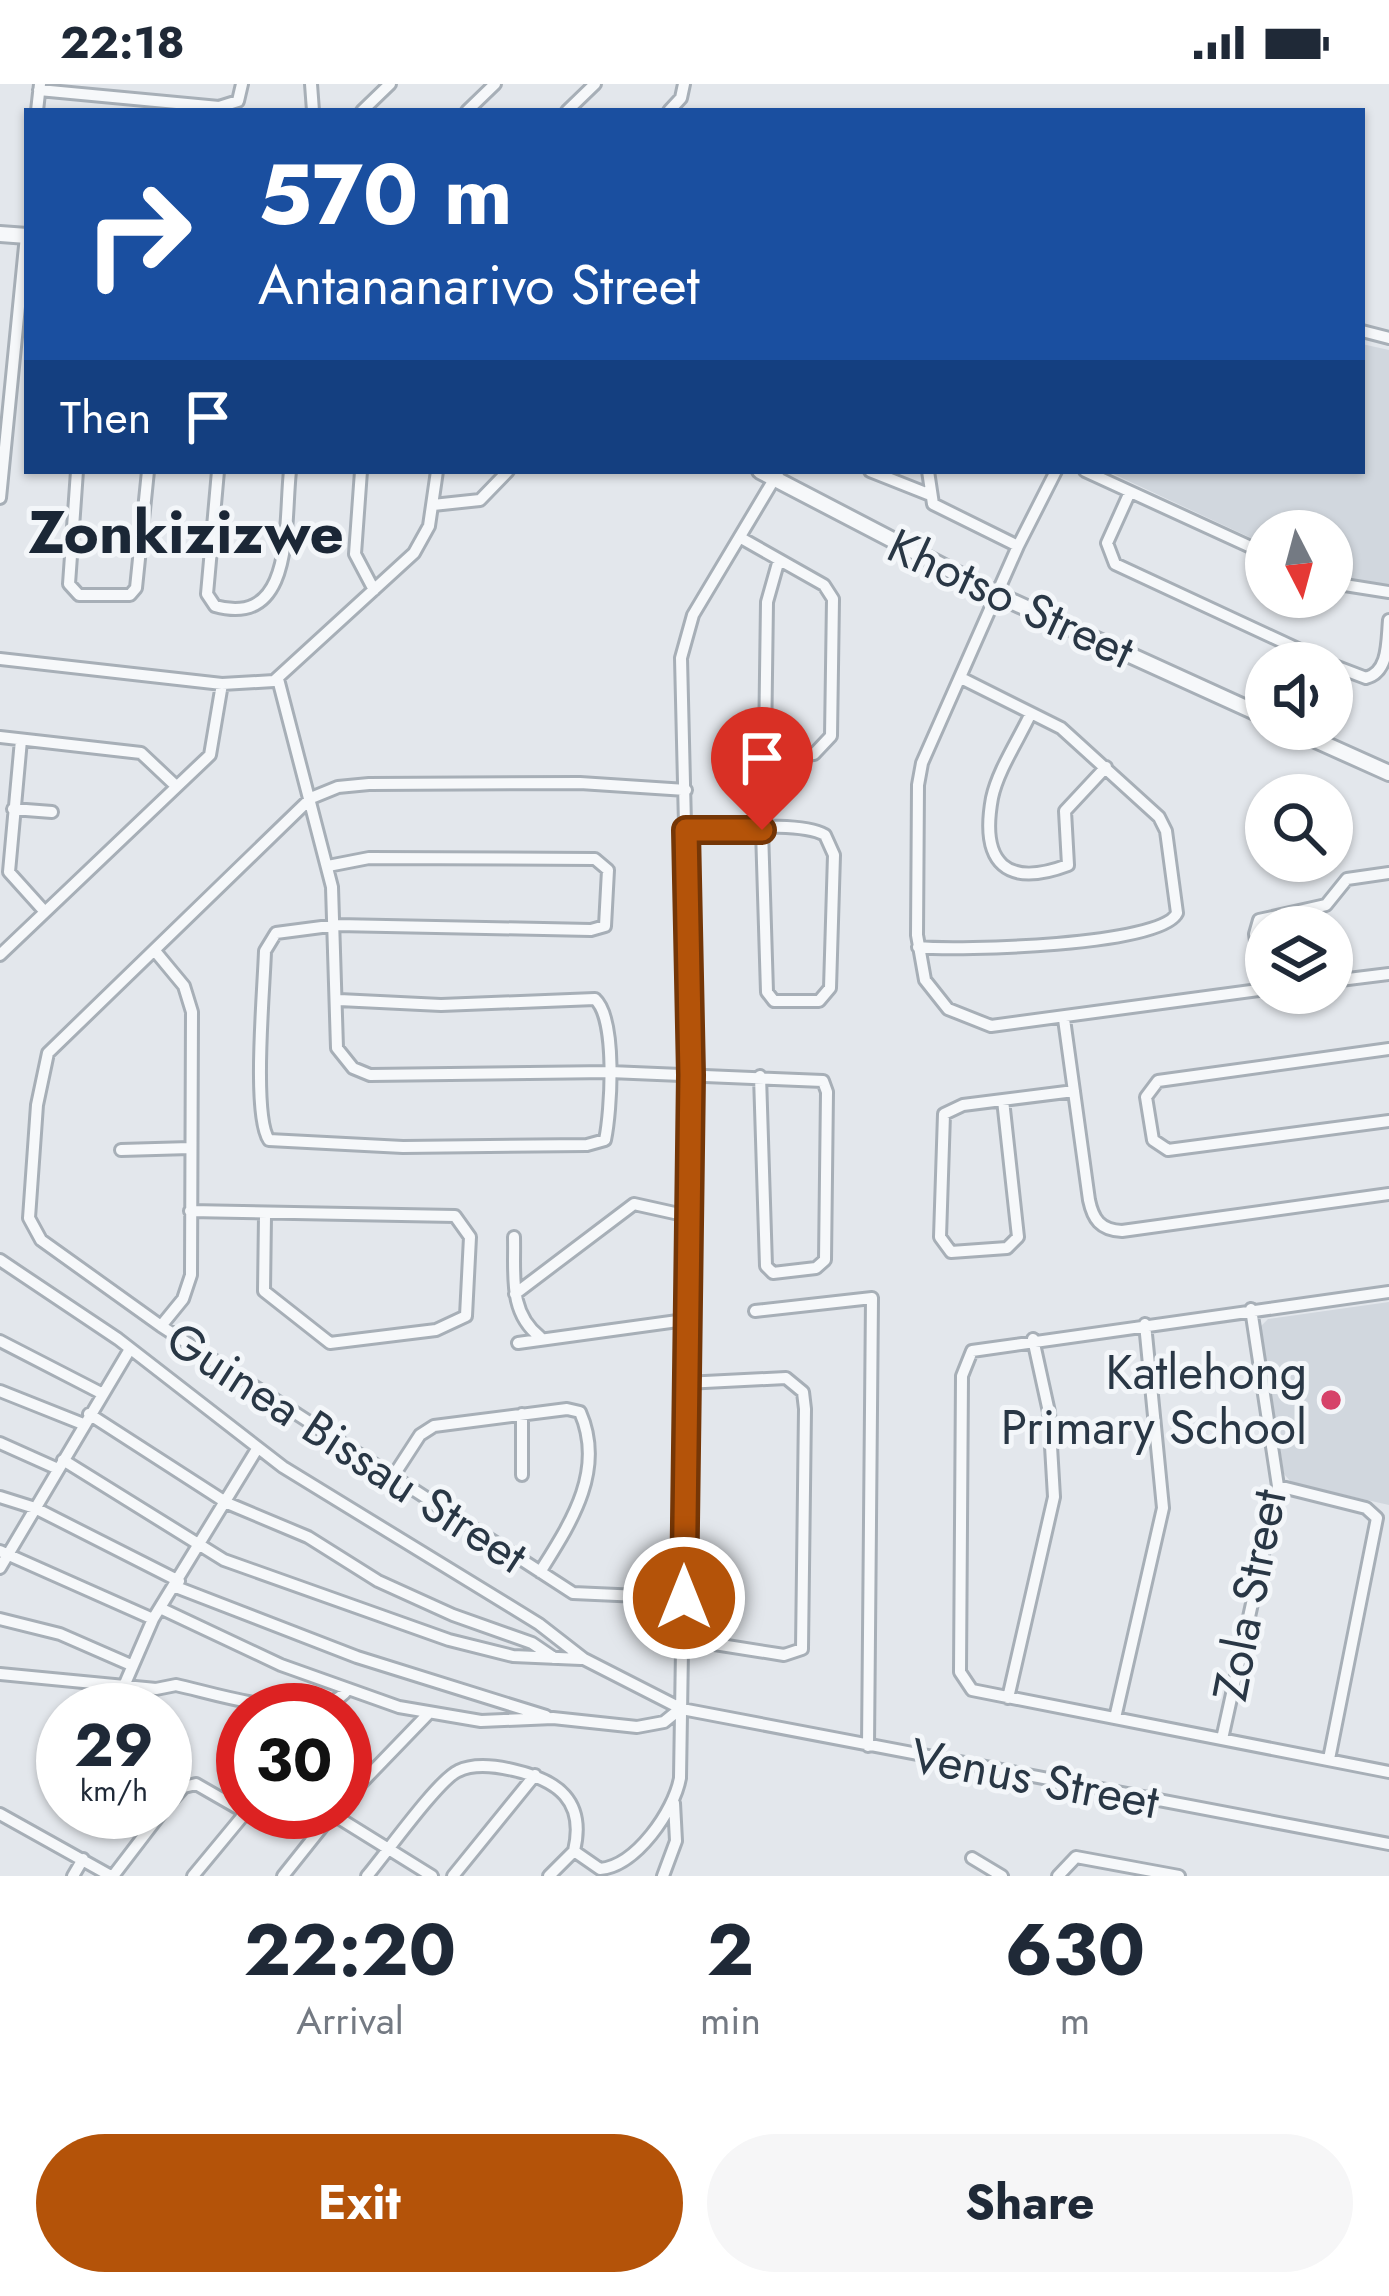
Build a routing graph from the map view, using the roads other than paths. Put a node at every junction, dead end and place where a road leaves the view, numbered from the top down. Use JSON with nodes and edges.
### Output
{"nodes":[{"id":1,"x":242,"y":84,"type":"edge"},
{"id":2,"x":390,"y":84,"type":"edge"},
{"id":3,"x":494,"y":84,"type":"edge"},
{"id":4,"x":595,"y":84,"type":"edge"},
{"id":5,"x":39,"y":87,"type":"edge"},
{"id":6,"x":365,"y":108,"type":"edge"},
{"id":7,"x":470,"y":108,"type":"edge"},
{"id":8,"x":570,"y":108,"type":"edge"},
{"id":9,"x":23,"y":312,"type":"edge"},
{"id":10,"x":77,"y":474,"type":"edge"},
{"id":11,"x":148,"y":474,"type":"edge"},
{"id":12,"x":218,"y":474,"type":"edge"},
{"id":13,"x":290,"y":474,"type":"edge"},
{"id":14,"x":361,"y":474,"type":"edge"},
{"id":15,"x":437,"y":474,"type":"edge"},
{"id":16,"x":505,"y":474,"type":"edge"},
{"id":17,"x":771,"y":474,"type":"edge"},
{"id":18,"x":878,"y":474,"type":"edge"},
{"id":19,"x":928,"y":474,"type":"edge"},
{"id":20,"x":1055,"y":474,"type":"edge"},
{"id":21,"x":1091,"y":474,"type":"edge"},
{"id":22,"x":1130,"y":492,"type":"junction"},
{"id":23,"x":928,"y":494,"type":"junction"},
{"id":24,"x":0,"y":498,"type":"edge"},
{"id":25,"x":433,"y":505,"type":"junction"},
{"id":26,"x":741,"y":538,"type":"junction"},
{"id":27,"x":1245,"y":544,"type":"edge"},
{"id":28,"x":1018,"y":546,"type":"junction"},
{"id":29,"x":778,"y":562,"type":"junction"},
{"id":30,"x":1353,"y":586,"type":"edge"},
{"id":31,"x":374,"y":590,"type":"junction"},
{"id":32,"x":1389,"y":592,"type":"edge"},
{"id":33,"x":1000,"y":596,"type":"junction"},
{"id":34,"x":1389,"y":620,"type":"edge"},
{"id":35,"x":1283,"y":642,"type":"edge"},
{"id":36,"x":0,"y":659,"type":"edge"},
{"id":37,"x":1353,"y":673,"type":"edge"},
{"id":38,"x":278,"y":680,"type":"junction"},
{"id":39,"x":963,"y":680,"type":"junction"},
{"id":40,"x":222,"y":684,"type":"junction"},
{"id":41,"x":1245,"y":708,"type":"edge"},
{"id":42,"x":1031,"y":713,"type":"junction"},
{"id":43,"x":0,"y":737,"type":"edge"},
{"id":44,"x":20,"y":740,"type":"junction"},
{"id":45,"x":1338,"y":750,"type":"edge"},
{"id":46,"x":1106,"y":767,"type":"junction"},
{"id":47,"x":1389,"y":773,"type":"edge"},
{"id":48,"x":176,"y":786,"type":"junction"},
{"id":49,"x":686,"y":790,"type":"junction"},
{"id":50,"x":311,"y":798,"type":"junction"},
{"id":51,"x":14,"y":809,"type":"junction"},
{"id":52,"x":52,"y":812,"type":"dead end"},
{"id":53,"x":686,"y":830,"type":"junction"},
{"id":54,"x":762,"y":830,"type":"junction"},
{"id":55,"x":328,"y":866,"type":"junction"},
{"id":56,"x":1389,"y":873,"type":"edge"},
{"id":57,"x":1322,"y":906,"type":"edge"},
{"id":58,"x":45,"y":912,"type":"junction"},
{"id":59,"x":337,"y":925,"type":"junction"},
{"id":60,"x":918,"y":947,"type":"junction"},
{"id":61,"x":155,"y":951,"type":"junction"},
{"id":62,"x":0,"y":955,"type":"edge"},
{"id":63,"x":1389,"y":974,"type":"edge"},
{"id":64,"x":1353,"y":978,"type":"edge"},
{"id":65,"x":1245,"y":992,"type":"edge"},
{"id":66,"x":339,"y":1000,"type":"junction"},
{"id":67,"x":1064,"y":1018,"type":"junction"},
{"id":68,"x":1389,"y":1049,"type":"edge"},
{"id":69,"x":610,"y":1072,"type":"junction"},
{"id":70,"x":691,"y":1075,"type":"junction"},
{"id":71,"x":760,"y":1076,"type":"junction"},
{"id":72,"x":1074,"y":1091,"type":"junction"},
{"id":73,"x":1004,"y":1100,"type":"junction"},
{"id":74,"x":1389,"y":1121,"type":"edge"},
{"id":75,"x":190,"y":1148,"type":"junction"},
{"id":76,"x":122,"y":1150,"type":"dead end"},
{"id":77,"x":1389,"y":1194,"type":"edge"},
{"id":78,"x":190,"y":1211,"type":"junction"},
{"id":79,"x":265,"y":1216,"type":"junction"},
{"id":80,"x":688,"y":1216,"type":"junction"},
{"id":81,"x":514,"y":1237,"type":"dead end"},
{"id":82,"x":1,"y":1263,"type":"edge"},
{"id":83,"x":1389,"y":1292,"type":"edge"},
{"id":84,"x":515,"y":1294,"type":"junction"},
{"id":85,"x":1251,"y":1309,"type":"junction"},
{"id":86,"x":755,"y":1311,"type":"dead end"},
{"id":87,"x":686,"y":1320,"type":"junction"},
{"id":88,"x":1145,"y":1324,"type":"junction"},
{"id":89,"x":160,"y":1326,"type":"junction"},
{"id":90,"x":540,"y":1337,"type":"junction"},
{"id":91,"x":1033,"y":1339,"type":"junction"},
{"id":92,"x":0,"y":1341,"type":"edge"},
{"id":93,"x":518,"y":1343,"type":"dead end"},
{"id":94,"x":130,"y":1348,"type":"junction"},
{"id":95,"x":685,"y":1383,"type":"junction"},
{"id":96,"x":0,"y":1391,"type":"edge"},
{"id":97,"x":101,"y":1393,"type":"junction"},
{"id":98,"x":522,"y":1414,"type":"junction"},
{"id":99,"x":86,"y":1419,"type":"junction"},
{"id":100,"x":0,"y":1443,"type":"edge"},
{"id":101,"x":257,"y":1449,"type":"junction"},
{"id":102,"x":60,"y":1465,"type":"junction"},
{"id":103,"x":394,"y":1475,"type":"junction"},
{"id":104,"x":522,"y":1475,"type":"dead end"},
{"id":105,"x":1278,"y":1486,"type":"junction"},
{"id":106,"x":0,"y":1497,"type":"edge"},
{"id":107,"x":227,"y":1503,"type":"junction"},
{"id":108,"x":35,"y":1508,"type":"junction"},
{"id":109,"x":199,"y":1548,"type":"junction"},
{"id":110,"x":4,"y":1553,"type":"edge"},
{"id":111,"x":0,"y":1568,"type":"edge"},
{"id":112,"x":540,"y":1572,"type":"junction"},
{"id":113,"x":177,"y":1584,"type":"junction"},
{"id":114,"x":684,"y":1598,"type":"junction"},
{"id":115,"x":157,"y":1614,"type":"junction"},
{"id":116,"x":0,"y":1618,"type":"edge"},
{"id":117,"x":683,"y":1639,"type":"junction"},
{"id":118,"x":554,"y":1658,"type":"junction"},
{"id":119,"x":584,"y":1659,"type":"junction"},
{"id":120,"x":131,"y":1665,"type":"junction"},
{"id":121,"x":1,"y":1679,"type":"edge"},
{"id":122,"x":83,"y":1683,"type":"edge"},
{"id":123,"x":125,"y":1683,"type":"edge"},
{"id":124,"x":331,"y":1683,"type":"edge"},
{"id":125,"x":372,"y":1696,"type":"edge"},
{"id":126,"x":1009,"y":1698,"type":"junction"},
{"id":127,"x":681,"y":1709,"type":"junction"},
{"id":128,"x":428,"y":1714,"type":"junction"},
{"id":129,"x":553,"y":1718,"type":"junction"},
{"id":130,"x":1115,"y":1718,"type":"junction"},
{"id":131,"x":1222,"y":1739,"type":"junction"},
{"id":132,"x":868,"y":1746,"type":"junction"},
{"id":133,"x":1329,"y":1760,"type":"junction"},
{"id":134,"x":372,"y":1772,"type":"edge"},
{"id":135,"x":1389,"y":1772,"type":"edge"},
{"id":136,"x":536,"y":1775,"type":"junction"},
{"id":137,"x":674,"y":1800,"type":"junction"},
{"id":138,"x":0,"y":1814,"type":"edge"},
{"id":139,"x":372,"y":1838,"type":"edge"},
{"id":140,"x":141,"y":1839,"type":"edge"},
{"id":141,"x":223,"y":1839,"type":"edge"},
{"id":142,"x":312,"y":1839,"type":"edge"},
{"id":143,"x":1389,"y":1844,"type":"edge"},
{"id":144,"x":390,"y":1849,"type":"junction"},
{"id":145,"x":574,"y":1851,"type":"junction"},
{"id":146,"x":972,"y":1858,"type":"dead end"},
{"id":147,"x":83,"y":1859,"type":"junction"},
{"id":148,"x":73,"y":1876,"type":"edge"},
{"id":149,"x":112,"y":1876,"type":"edge"},
{"id":150,"x":193,"y":1876,"type":"edge"},
{"id":151,"x":283,"y":1876,"type":"edge"},
{"id":152,"x":367,"y":1876,"type":"edge"},
{"id":153,"x":433,"y":1876,"type":"edge"},
{"id":154,"x":453,"y":1876,"type":"edge"},
{"id":155,"x":549,"y":1876,"type":"edge"},
{"id":156,"x":663,"y":1876,"type":"edge"},
{"id":157,"x":1002,"y":1876,"type":"edge"},
{"id":158,"x":1058,"y":1876,"type":"edge"},
{"id":159,"x":1178,"y":1876,"type":"edge"}],
"edges":[{"from":1,"to":5,"type":"street"},
{"from":2,"to":6,"type":"street"},
{"from":3,"to":7,"type":"street"},
{"from":4,"to":8,"type":"street"},
{"from":9,"to":24,"type":"street"},
{"from":10,"to":11,"type":"street"},
{"from":12,"to":13,"type":"street"},
{"from":14,"to":31,"type":"street"},
{"from":15,"to":25,"type":"street"},
{"from":16,"to":25,"type":"street"},
{"from":17,"to":26,"type":"street"},
{"from":17,"to":33,"type":"street","name":"Khotso Street"},
{"from":18,"to":23,"type":"street"},
{"from":19,"to":23,"type":"street"},
{"from":20,"to":28,"type":"street"},
{"from":21,"to":22,"type":"street"},
{"from":22,"to":27,"type":"street"},
{"from":22,"to":35,"type":"street"},
{"from":23,"to":28,"type":"street"},
{"from":25,"to":31,"type":"street"},
{"from":26,"to":29,"type":"street"},
{"from":26,"to":49,"type":"street"},
{"from":28,"to":33,"type":"street"},
{"from":29,"to":29,"type":"street"},
{"from":30,"to":32,"type":"street"},
{"from":31,"to":38,"type":"street"},
{"from":33,"to":39,"type":"street"},
{"from":33,"to":41,"type":"street","name":"Khotso Street"},
{"from":34,"to":37,"type":"street"},
{"from":36,"to":40,"type":"street"},
{"from":38,"to":40,"type":"street"},
{"from":38,"to":50,"type":"street"},
{"from":39,"to":42,"type":"street"},
{"from":39,"to":60,"type":"street"},
{"from":40,"to":48,"type":"street"},
{"from":42,"to":46,"type":"street"},
{"from":42,"to":46,"type":"street"},
{"from":43,"to":44,"type":"street"},
{"from":44,"to":48,"type":"street"},
{"from":44,"to":51,"type":"street"},
{"from":45,"to":47,"type":"street"},
{"from":46,"to":60,"type":"street"},
{"from":48,"to":58,"type":"street"},
{"from":49,"to":50,"type":"street"},
{"from":49,"to":53,"type":"street"},
{"from":50,"to":55,"type":"street"},
{"from":50,"to":61,"type":"street"},
{"from":51,"to":52,"type":"street"},
{"from":51,"to":58,"type":"street"},
{"from":53,"to":54,"type":"street"},
{"from":53,"to":70,"type":"street"},
{"from":54,"to":54,"type":"street"},
{"from":55,"to":59,"type":"street"},
{"from":55,"to":59,"type":"street"},
{"from":56,"to":57,"type":"street"},
{"from":58,"to":62,"type":"street"},
{"from":59,"to":66,"type":"street"},
{"from":59,"to":69,"type":"street"},
{"from":60,"to":67,"type":"street"},
{"from":61,"to":75,"type":"street"},
{"from":61,"to":89,"type":"street","name":"Guinea Bissau Street"},
{"from":63,"to":64,"type":"street"},
{"from":65,"to":67,"type":"street"},
{"from":66,"to":69,"type":"street"},
{"from":66,"to":69,"type":"street"},
{"from":67,"to":72,"type":"street"},
{"from":68,"to":74,"type":"street"},
{"from":69,"to":70,"type":"street"},
{"from":70,"to":71,"type":"street"},
{"from":70,"to":80,"type":"street"},
{"from":71,"to":71,"type":"street"},
{"from":72,"to":73,"type":"street"},
{"from":72,"to":77,"type":"street"},
{"from":73,"to":73,"type":"street"},
{"from":75,"to":76,"type":"street"},
{"from":75,"to":78,"type":"street"},
{"from":78,"to":79,"type":"street"},
{"from":78,"to":89,"type":"street"},
{"from":79,"to":79,"type":"street"},
{"from":80,"to":84,"type":"street"},
{"from":80,"to":87,"type":"street"},
{"from":81,"to":84,"type":"street"},
{"from":82,"to":94,"type":"street"},
{"from":83,"to":85,"type":"street"},
{"from":84,"to":90,"type":"street"},
{"from":85,"to":88,"type":"street"},
{"from":85,"to":105,"type":"street","name":"Zola Street"},
{"from":86,"to":132,"type":"street"},
{"from":87,"to":90,"type":"street"},
{"from":87,"to":95,"type":"street"},
{"from":88,"to":91,"type":"street"},
{"from":88,"to":130,"type":"street"},
{"from":89,"to":103,"type":"street","name":"Guinea Bissau Street"},
{"from":90,"to":93,"type":"street"},
{"from":91,"to":126,"type":"street"},
{"from":91,"to":126,"type":"street"},
{"from":92,"to":97,"type":"street"},
{"from":94,"to":97,"type":"street"},
{"from":94,"to":101,"type":"street"},
{"from":95,"to":114,"type":"street"},
{"from":95,"to":117,"type":"street"},
{"from":96,"to":99,"type":"street"},
{"from":97,"to":99,"type":"street"},
{"from":98,"to":103,"type":"street"},
{"from":98,"to":104,"type":"street"},
{"from":98,"to":112,"type":"street"},
{"from":99,"to":102,"type":"street"},
{"from":99,"to":107,"type":"street"},
{"from":100,"to":102,"type":"street"},
{"from":101,"to":107,"type":"street"},
{"from":101,"to":119,"type":"street"},
{"from":102,"to":108,"type":"street"},
{"from":102,"to":109,"type":"street"},
{"from":103,"to":112,"type":"street","name":"Guinea Bissau Street"},
{"from":105,"to":131,"type":"street","name":"Zola Street"},
{"from":105,"to":133,"type":"street"},
{"from":106,"to":108,"type":"street"},
{"from":107,"to":109,"type":"street"},
{"from":107,"to":118,"type":"street"},
{"from":108,"to":110,"type":"street"},
{"from":108,"to":113,"type":"street"},
{"from":109,"to":113,"type":"street"},
{"from":109,"to":118,"type":"street"},
{"from":110,"to":111,"type":"street"},
{"from":110,"to":115,"type":"street"},
{"from":112,"to":114,"type":"street","name":"Guinea Bissau Street"},
{"from":113,"to":115,"type":"street"},
{"from":113,"to":129,"type":"street"},
{"from":114,"to":117,"type":"street"},
{"from":115,"to":120,"type":"street"},
{"from":115,"to":124,"type":"street"},
{"from":116,"to":120,"type":"street"},
{"from":117,"to":127,"type":"street"},
{"from":118,"to":119,"type":"street"},
{"from":119,"to":127,"type":"street"},
{"from":120,"to":123,"type":"street"},
{"from":121,"to":122,"type":"street"},
{"from":125,"to":128,"type":"street"},
{"from":126,"to":130,"type":"street"},
{"from":127,"to":129,"type":"street"},
{"from":127,"to":132,"type":"street","name":"Venus Street"},
{"from":127,"to":137,"type":"street"},
{"from":128,"to":129,"type":"street"},
{"from":128,"to":134,"type":"street"},
{"from":130,"to":131,"type":"street"},
{"from":131,"to":133,"type":"street"},
{"from":132,"to":143,"type":"street","name":"Venus Street"},
{"from":133,"to":135,"type":"street"},
{"from":136,"to":144,"type":"street"},
{"from":136,"to":145,"type":"street"},
{"from":136,"to":154,"type":"street"},
{"from":137,"to":145,"type":"street"},
{"from":137,"to":156,"type":"street"},
{"from":138,"to":147,"type":"street"},
{"from":139,"to":144,"type":"street"},
{"from":140,"to":149,"type":"street"},
{"from":141,"to":150,"type":"street"},
{"from":142,"to":151,"type":"street"},
{"from":144,"to":152,"type":"street"},
{"from":144,"to":153,"type":"street"},
{"from":145,"to":155,"type":"street"},
{"from":146,"to":157,"type":"street"},
{"from":147,"to":148,"type":"street"},
{"from":147,"to":149,"type":"street"},
{"from":158,"to":159,"type":"street"}]}
